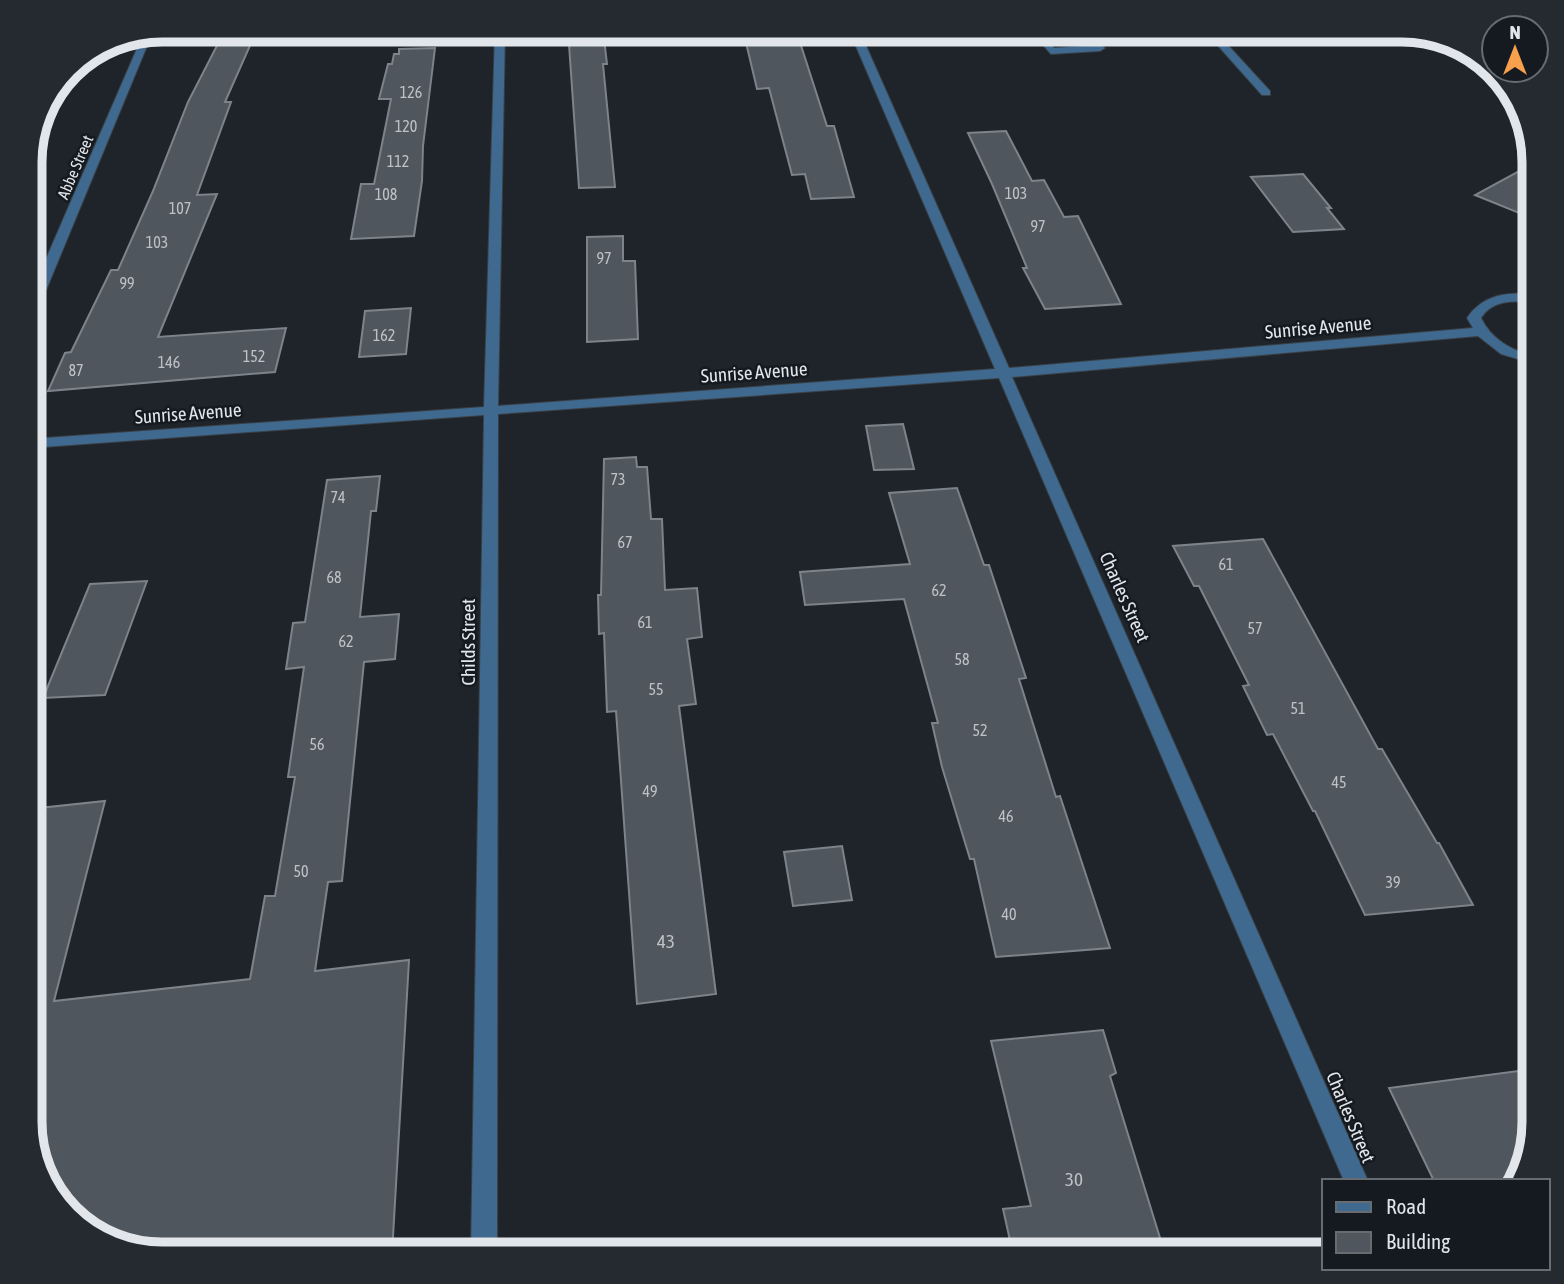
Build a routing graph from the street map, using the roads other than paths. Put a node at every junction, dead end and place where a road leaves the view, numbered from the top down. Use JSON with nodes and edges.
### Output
{"nodes":[{"id":1,"x":500,"y":42,"type":"edge"},
{"id":2,"x":859,"y":42,"type":"edge"},
{"id":3,"x":1044,"y":42,"type":"edge"},
{"id":4,"x":1220,"y":42,"type":"edge"},
{"id":5,"x":144,"y":44,"type":"edge"},
{"id":6,"x":1100,"y":48,"type":"dead end"},
{"id":7,"x":1266,"y":93,"type":"dead end"},
{"id":8,"x":42,"y":284,"type":"edge"},
{"id":9,"x":1522,"y":298,"type":"edge"},
{"id":10,"x":1479,"y":332,"type":"junction"},
{"id":11,"x":1522,"y":356,"type":"edge"},
{"id":12,"x":1005,"y":373,"type":"junction"},
{"id":13,"x":491,"y":409,"type":"junction"},
{"id":14,"x":42,"y":443,"type":"edge"},
{"id":15,"x":1355,"y":1179,"type":"edge"},
{"id":16,"x":484,"y":1242,"type":"edge"}],
"edges":[{"from":1,"to":13,"type":"street","name":"Childs Street"},
{"from":2,"to":12,"type":"street","name":"Charles Street"},
{"from":3,"to":6,"type":"street"},
{"from":4,"to":7,"type":"street"},
{"from":5,"to":8,"type":"street","name":"Abbe Street"},
{"from":9,"to":10,"type":"street"},
{"from":10,"to":11,"type":"street"},
{"from":10,"to":12,"type":"street","name":"Sunrise Avenue"},
{"from":12,"to":13,"type":"street","name":"Sunrise Avenue"},
{"from":12,"to":15,"type":"street","name":"Charles Street"},
{"from":13,"to":14,"type":"street","name":"Sunrise Avenue"},
{"from":13,"to":16,"type":"street","name":"Childs Street"}]}
